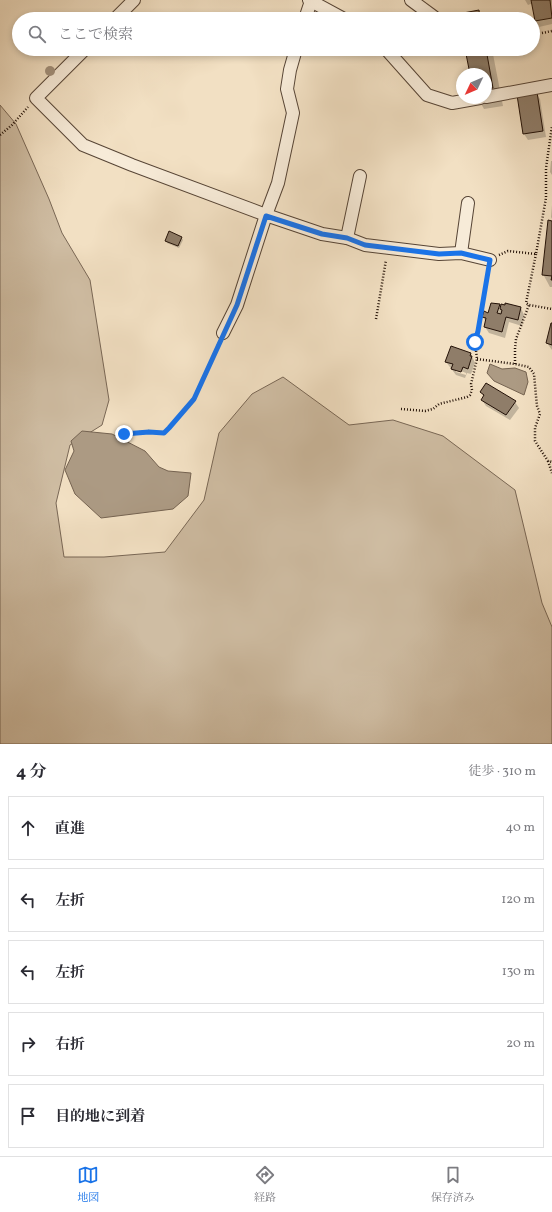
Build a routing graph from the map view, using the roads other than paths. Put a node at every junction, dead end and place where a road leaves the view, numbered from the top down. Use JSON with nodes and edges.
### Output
{"nodes":[{"id":1,"x":134,"y":0,"type":"edge"},
{"id":2,"x":310,"y":0,"type":"edge"},
{"id":3,"x":411,"y":0,"type":"edge"},
{"id":4,"x":122,"y":12,"type":"edge"},
{"id":5,"x":307,"y":12,"type":"edge"},
{"id":6,"x":331,"y":12,"type":"edge"},
{"id":7,"x":427,"y":12,"type":"edge"},
{"id":8,"x":78,"y":56,"type":"edge"},
{"id":9,"x":294,"y":56,"type":"edge"},
{"id":10,"x":392,"y":56,"type":"edge"},
{"id":11,"x":552,"y":85,"type":"edge"},
{"id":12,"x":492,"y":96,"type":"edge"},
{"id":13,"x":456,"y":102,"type":"edge"},
{"id":14,"x":360,"y":176,"type":"dead end"},
{"id":15,"x":468,"y":203,"type":"dead end"},
{"id":16,"x":266,"y":216,"type":"junction"},
{"id":17,"x":347,"y":238,"type":"junction"},
{"id":18,"x":461,"y":253,"type":"junction"},
{"id":19,"x":490,"y":260,"type":"road end"},
{"id":20,"x":224,"y":333,"type":"road end"}],
"edges":[{"from":1,"to":4,"type":"street"},
{"from":2,"to":5,"type":"street"},
{"from":2,"to":6,"type":"street"},
{"from":3,"to":7,"type":"street"},
{"from":8,"to":16,"type":"street"},
{"from":9,"to":16,"type":"street"},
{"from":10,"to":13,"type":"street"},
{"from":11,"to":12,"type":"street"},
{"from":14,"to":17,"type":"street"},
{"from":15,"to":18,"type":"street"},
{"from":16,"to":17,"type":"street"},
{"from":16,"to":20,"type":"street"},
{"from":17,"to":18,"type":"street"},
{"from":18,"to":19,"type":"street"}]}
